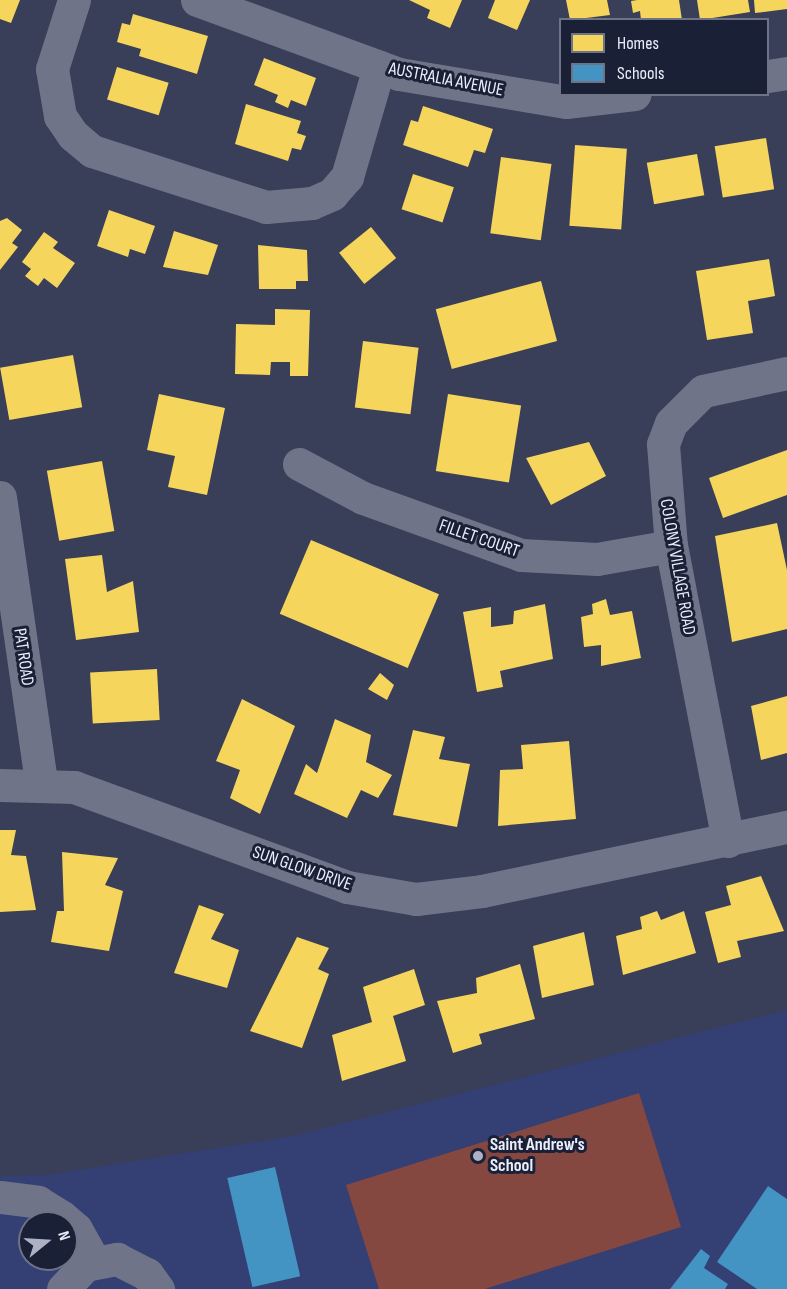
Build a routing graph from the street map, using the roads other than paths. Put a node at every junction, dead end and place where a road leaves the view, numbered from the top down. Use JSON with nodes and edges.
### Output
{"nodes":[{"id":1,"x":74,"y":0,"type":"edge"},
{"id":2,"x":196,"y":0,"type":"edge"},
{"id":3,"x":379,"y":67,"type":"junction"},
{"id":4,"x":787,"y":73,"type":"edge"},
{"id":5,"x":769,"y":76,"type":"edge"},
{"id":6,"x":618,"y":96,"type":"edge"},
{"id":7,"x":787,"y":373,"type":"edge"},
{"id":8,"x":298,"y":465,"type":"dead end"},
{"id":9,"x":0,"y":497,"type":"edge"},
{"id":10,"x":671,"y":546,"type":"junction"},
{"id":11,"x":41,"y":782,"type":"junction"},
{"id":12,"x":0,"y":785,"type":"edge"},
{"id":13,"x":787,"y":827,"type":"edge"},
{"id":14,"x":728,"y":841,"type":"junction"},
{"id":15,"x":0,"y":1197,"type":"edge"},
{"id":16,"x":94,"y":1262,"type":"junction"},
{"id":17,"x":63,"y":1289,"type":"edge"},
{"id":18,"x":158,"y":1289,"type":"edge"}],
"edges":[{"from":1,"to":3,"type":"street"},
{"from":2,"to":3,"type":"street","name":"AUSTRALIA AVENUE"},
{"from":3,"to":6,"type":"street","name":"AUSTRALIA AVENUE"},
{"from":4,"to":5,"type":"street"},
{"from":7,"to":10,"type":"street","name":"COLONY VILLAGE ROAD"},
{"from":8,"to":10,"type":"street","name":"FILLET COURT"},
{"from":9,"to":11,"type":"street","name":"PAT ROAD"},
{"from":10,"to":14,"type":"street","name":"COLONY VILLAGE ROAD"},
{"from":11,"to":12,"type":"street","name":"SUN GLOW DRIVE"},
{"from":11,"to":14,"type":"street","name":"SUN GLOW DRIVE"},
{"from":13,"to":14,"type":"street","name":"SUN GLOW DRIVE"},
{"from":15,"to":16,"type":"street"},
{"from":16,"to":17,"type":"street"},
{"from":16,"to":18,"type":"street"}]}
